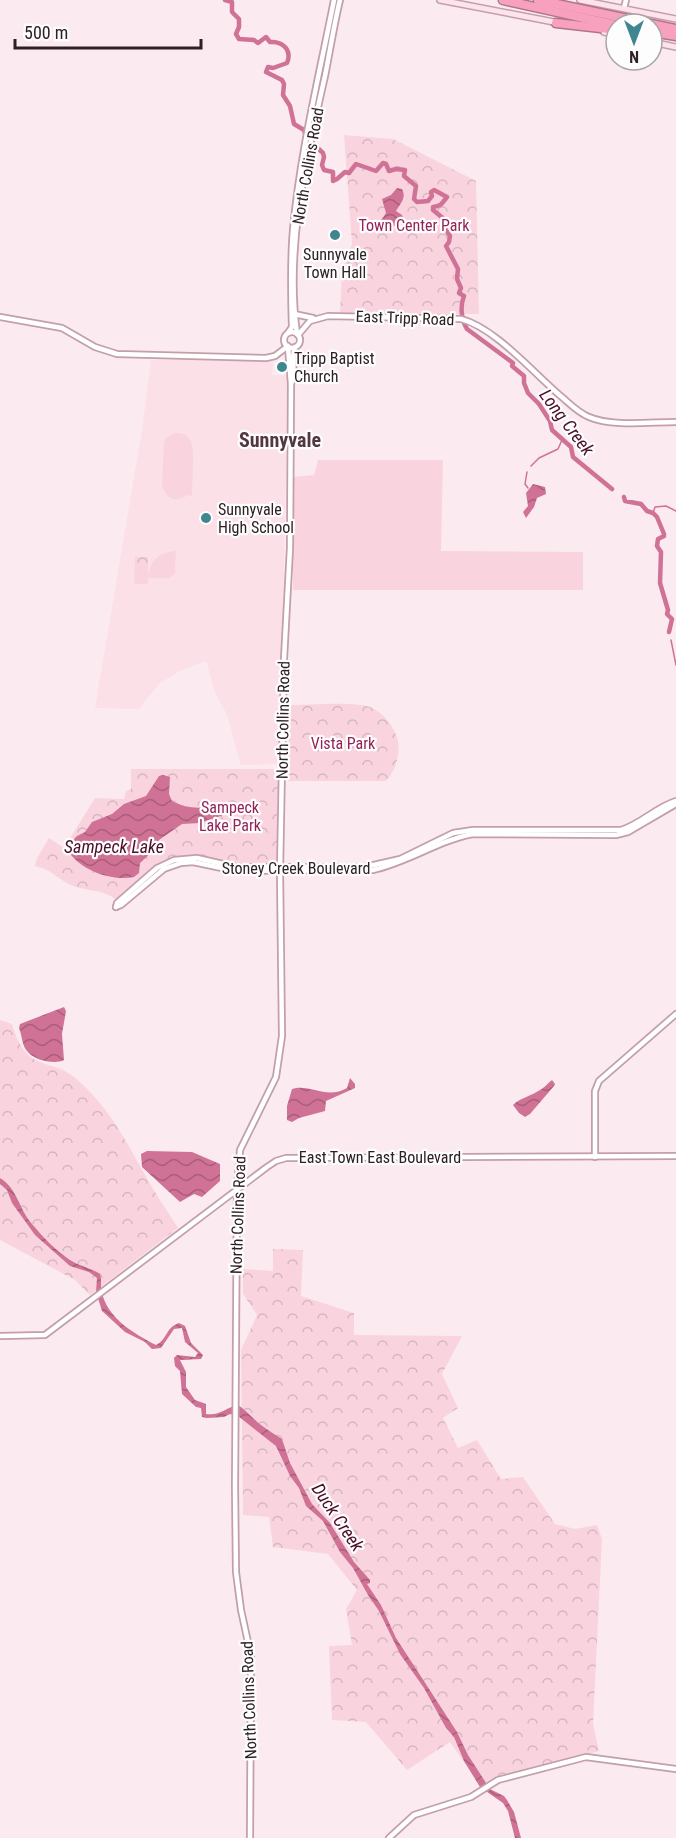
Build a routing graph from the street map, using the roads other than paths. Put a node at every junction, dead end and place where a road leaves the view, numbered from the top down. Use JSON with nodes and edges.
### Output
{"nodes":[{"id":1,"x":334,"y":0,"type":"edge"},
{"id":2,"x":340,"y":0,"type":"edge"},
{"id":3,"x":440,"y":0,"type":"edge"},
{"id":4,"x":503,"y":0,"type":"edge"},
{"id":5,"x":538,"y":0,"type":"edge"},
{"id":6,"x":580,"y":0,"type":"edge"},
{"id":7,"x":620,"y":0,"type":"edge"},
{"id":8,"x":626,"y":0,"type":"edge"},
{"id":9,"x":621,"y":8,"type":"junction"},
{"id":10,"x":676,"y":18,"type":"edge"},
{"id":11,"x":604,"y":22,"type":"edge"},
{"id":12,"x":556,"y":23,"type":"junction"},
{"id":13,"x":604,"y":28,"type":"edge"},
{"id":14,"x":676,"y":29,"type":"edge"},
{"id":15,"x":604,"y":33,"type":"edge"},
{"id":16,"x":322,"y":79,"type":"junction"},
{"id":17,"x":307,"y":154,"type":"junction"},
{"id":18,"x":292,"y":289,"type":"junction"},
{"id":19,"x":294,"y":314,"type":"junction"},
{"id":20,"x":0,"y":317,"type":"edge"},
{"id":21,"x":316,"y":319,"type":"junction"},
{"id":22,"x":288,"y":333,"type":"junction"},
{"id":23,"x":298,"y":336,"type":"junction"},
{"id":24,"x":284,"y":338,"type":"junction"},
{"id":25,"x":288,"y":346,"type":"junction"},
{"id":26,"x":295,"y":347,"type":"junction"},
{"id":27,"x":275,"y":356,"type":"junction"},
{"id":28,"x":266,"y":358,"type":"junction"},
{"id":29,"x":290,"y":359,"type":"junction"},
{"id":30,"x":291,"y":384,"type":"junction"},
{"id":31,"x":676,"y":422,"type":"edge"},
{"id":32,"x":676,"y":802,"type":"edge"},
{"id":33,"x":280,"y":869,"type":"junction"},
{"id":34,"x":676,"y":1014,"type":"edge"},
{"id":35,"x":676,"y":1155,"type":"edge"},
{"id":36,"x":595,"y":1157,"type":"junction"},
{"id":37,"x":237,"y":1177,"type":"junction"},
{"id":38,"x":249,"y":1180,"type":"junction"},
{"id":39,"x":237,"y":1189,"type":"junction"},
{"id":40,"x":0,"y":1336,"type":"edge"},
{"id":41,"x":676,"y":1769,"type":"edge"},
{"id":42,"x":250,"y":1838,"type":"edge"},
{"id":43,"x":389,"y":1838,"type":"edge"}],
"edges":[{"from":1,"to":16,"type":"street","name":"North Collins Road"},
{"from":2,"to":16,"type":"street","name":"North Collins Road"},
{"from":3,"to":12,"type":"main road"},
{"from":4,"to":11,"type":"highway"},
{"from":5,"to":14,"type":"highway"},
{"from":6,"to":9,"type":"main road"},
{"from":7,"to":9,"type":"street"},
{"from":8,"to":9,"type":"street"},
{"from":9,"to":10,"type":"main road"},
{"from":12,"to":13,"type":"highway"},
{"from":12,"to":15,"type":"main road"},
{"from":16,"to":17,"type":"street","name":"North Collins Road"},
{"from":16,"to":17,"type":"street","name":"North Collins Road"},
{"from":17,"to":18,"type":"street","name":"North Collins Road"},
{"from":18,"to":19,"type":"street","name":"North Collins Road"},
{"from":18,"to":22,"type":"street","name":"North Collins Road"},
{"from":19,"to":21,"type":"street","name":"East Tripp Road"},
{"from":19,"to":23,"type":"street","name":"North Collins Road"},
{"from":20,"to":28,"type":"street"},
{"from":21,"to":23,"type":"street"},
{"from":21,"to":31,"type":"street","name":"East Tripp Road"},
{"from":22,"to":23,"type":"street"},
{"from":22,"to":24,"type":"street"},
{"from":23,"to":26,"type":"street"},
{"from":24,"to":25,"type":"street","name":"North Collins Road"},
{"from":24,"to":28,"type":"street"},
{"from":25,"to":26,"type":"street"},
{"from":25,"to":27,"type":"street"},
{"from":25,"to":29,"type":"street","name":"North Collins Road"},
{"from":26,"to":30,"type":"street","name":"North Collins Road"},
{"from":27,"to":28,"type":"street"},
{"from":27,"to":29,"type":"street"},
{"from":29,"to":30,"type":"street","name":"North Collins Road"},
{"from":30,"to":33,"type":"street","name":"North Collins Road"},
{"from":32,"to":33,"type":"street","name":"Stoney Creek Boulevard"},
{"from":33,"to":33,"type":"street","name":"Stoney Creek Boulevard"},
{"from":33,"to":37,"type":"street","name":"North Collins Road"},
{"from":34,"to":36,"type":"street"},
{"from":35,"to":36,"type":"street","name":"East Town East Boulevard"},
{"from":36,"to":38,"type":"street","name":"East Town East Boulevard"},
{"from":37,"to":38,"type":"street"},
{"from":37,"to":39,"type":"street","name":"North Collins Road"},
{"from":38,"to":39,"type":"street","name":"East Town East Boulevard"},
{"from":39,"to":40,"type":"street","name":"East Town East Boulevard"},
{"from":39,"to":42,"type":"street","name":"North Collins Road"},
{"from":41,"to":43,"type":"street"}]}
